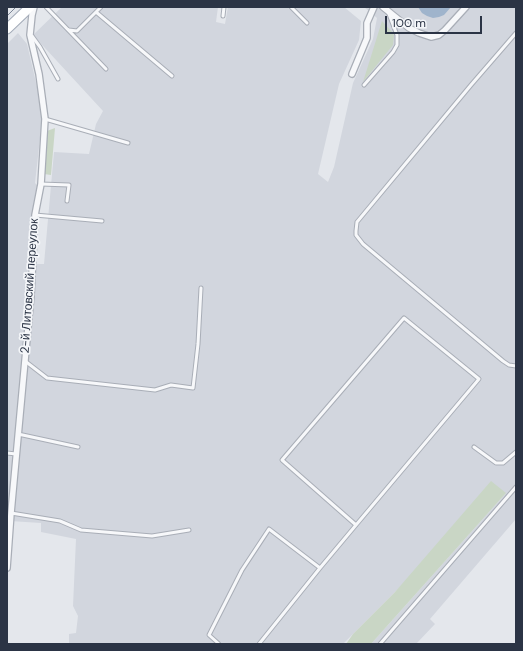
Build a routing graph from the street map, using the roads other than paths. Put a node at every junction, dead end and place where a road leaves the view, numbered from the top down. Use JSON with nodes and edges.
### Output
{"nodes":[{"id":1,"x":30,"y":7,"type":"edge"},
{"id":2,"x":34,"y":7,"type":"edge"},
{"id":3,"x":46,"y":7,"type":"edge"},
{"id":4,"x":101,"y":7,"type":"edge"},
{"id":5,"x":224,"y":7,"type":"edge"},
{"id":6,"x":291,"y":7,"type":"edge"},
{"id":7,"x":374,"y":7,"type":"edge"},
{"id":8,"x":466,"y":7,"type":"edge"},
{"id":9,"x":385,"y":9,"type":"edge"},
{"id":10,"x":96,"y":12,"type":"junction"},
{"id":11,"x":223,"y":16,"type":"dead end"},
{"id":12,"x":307,"y":23,"type":"dead end"},
{"id":13,"x":7,"y":29,"type":"edge"},
{"id":14,"x":68,"y":30,"type":"junction"},
{"id":15,"x":516,"y":33,"type":"edge"},
{"id":16,"x":30,"y":35,"type":"junction"},
{"id":17,"x":106,"y":69,"type":"dead end"},
{"id":18,"x":352,"y":74,"type":"dead end"},
{"id":19,"x":172,"y":76,"type":"dead end"},
{"id":20,"x":58,"y":80,"type":"dead end"},
{"id":21,"x":364,"y":85,"type":"dead end"},
{"id":22,"x":45,"y":119,"type":"junction"},
{"id":23,"x":128,"y":143,"type":"dead end"},
{"id":24,"x":41,"y":184,"type":"junction"},
{"id":25,"x":67,"y":201,"type":"dead end"},
{"id":26,"x":35,"y":215,"type":"junction"},
{"id":27,"x":102,"y":221,"type":"dead end"},
{"id":28,"x":201,"y":288,"type":"dead end"},
{"id":29,"x":25,"y":361,"type":"junction"},
{"id":30,"x":516,"y":366,"type":"edge"},
{"id":31,"x":18,"y":434,"type":"junction"},
{"id":32,"x":78,"y":447,"type":"dead end"},
{"id":33,"x":474,"y":447,"type":"dead end"},
{"id":34,"x":516,"y":452,"type":"edge"},
{"id":35,"x":7,"y":453,"type":"edge"},
{"id":36,"x":16,"y":454,"type":"junction"},
{"id":37,"x":516,"y":487,"type":"edge"},
{"id":38,"x":11,"y":514,"type":"junction"},
{"id":39,"x":356,"y":525,"type":"junction"},
{"id":40,"x":189,"y":530,"type":"dead end"},
{"id":41,"x":7,"y":568,"type":"edge"},
{"id":42,"x":320,"y":568,"type":"junction"},
{"id":43,"x":219,"y":644,"type":"edge"},
{"id":44,"x":259,"y":644,"type":"edge"},
{"id":45,"x":380,"y":644,"type":"edge"}],
"edges":[{"from":1,"to":13,"type":"main road"},
{"from":2,"to":16,"type":"street","name":"2-й Литовский переулок"},
{"from":3,"to":14,"type":"lane"},
{"from":4,"to":10,"type":"lane"},
{"from":5,"to":11,"type":"lane"},
{"from":6,"to":12,"type":"lane"},
{"from":7,"to":18,"type":"street"},
{"from":8,"to":9,"type":"street"},
{"from":9,"to":21,"type":"lane"},
{"from":10,"to":14,"type":"lane"},
{"from":10,"to":19,"type":"lane"},
{"from":14,"to":17,"type":"lane"},
{"from":15,"to":30,"type":"lane"},
{"from":16,"to":20,"type":"lane"},
{"from":16,"to":22,"type":"street","name":"2-й Литовский переулок"},
{"from":22,"to":23,"type":"lane"},
{"from":22,"to":24,"type":"street","name":"2-й Литовский переулок"},
{"from":24,"to":25,"type":"lane"},
{"from":24,"to":26,"type":"street","name":"2-й Литовский переулок"},
{"from":26,"to":27,"type":"lane"},
{"from":26,"to":29,"type":"street","name":"2-й Литовский переулок"},
{"from":28,"to":29,"type":"lane"},
{"from":29,"to":31,"type":"street","name":"2-й Литовский переулок"},
{"from":31,"to":32,"type":"lane"},
{"from":31,"to":36,"type":"street","name":"2-й Литовский переулок"},
{"from":33,"to":34,"type":"lane"},
{"from":35,"to":36,"type":"lane"},
{"from":36,"to":38,"type":"street","name":"2-й Литовский переулок"},
{"from":37,"to":45,"type":"lane"},
{"from":38,"to":40,"type":"lane"},
{"from":38,"to":41,"type":"street","name":"2-й Литовский переулок"},
{"from":39,"to":39,"type":"lane"},
{"from":39,"to":42,"type":"lane"},
{"from":42,"to":43,"type":"lane"},
{"from":42,"to":44,"type":"lane"}]}
